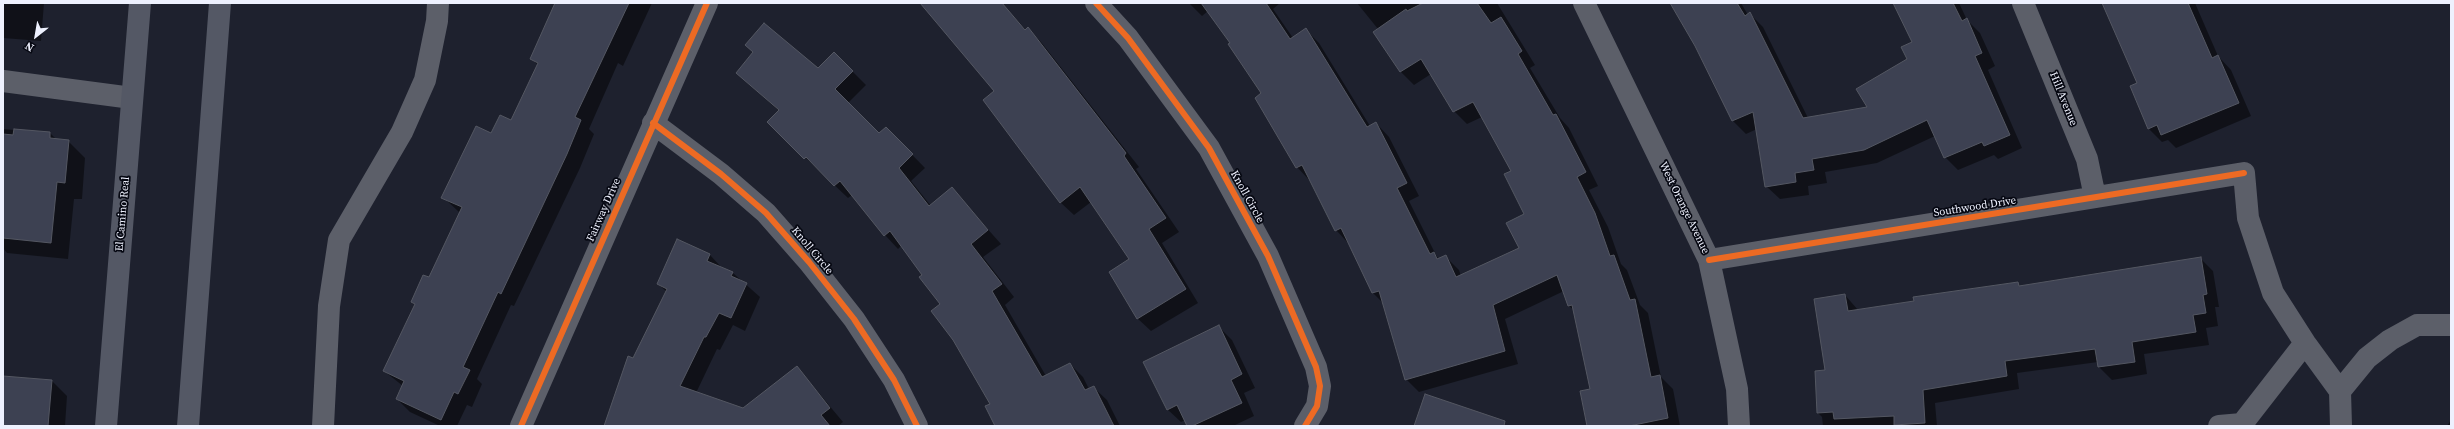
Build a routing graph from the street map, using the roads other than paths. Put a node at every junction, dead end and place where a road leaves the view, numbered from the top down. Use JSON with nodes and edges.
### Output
{"nodes":[{"id":1,"x":140,"y":3,"type":"edge"},
{"id":2,"x":220,"y":3,"type":"edge"},
{"id":3,"x":438,"y":3,"type":"edge"},
{"id":4,"x":707,"y":3,"type":"edge"},
{"id":5,"x":1096,"y":3,"type":"edge"},
{"id":6,"x":1584,"y":3,"type":"edge"},
{"id":7,"x":2023,"y":3,"type":"edge"},
{"id":8,"x":3,"y":80,"type":"edge"},
{"id":9,"x":132,"y":98,"type":"junction"},
{"id":10,"x":653,"y":123,"type":"junction"},
{"id":11,"x":2095,"y":197,"type":"junction"},
{"id":12,"x":1709,"y":260,"type":"junction"},
{"id":13,"x":2451,"y":325,"type":"edge"},
{"id":14,"x":2304,"y":343,"type":"junction"},
{"id":15,"x":2340,"y":391,"type":"junction"},
{"id":16,"x":106,"y":426,"type":"edge"},
{"id":17,"x":188,"y":426,"type":"edge"},
{"id":18,"x":323,"y":426,"type":"edge"},
{"id":19,"x":521,"y":426,"type":"edge"},
{"id":20,"x":917,"y":426,"type":"edge"},
{"id":21,"x":1305,"y":426,"type":"edge"},
{"id":22,"x":1740,"y":426,"type":"edge"},
{"id":23,"x":2219,"y":426,"type":"edge"},
{"id":24,"x":2341,"y":426,"type":"edge"}],
"edges":[{"from":1,"to":9,"type":"main road","name":"El Camino Real"},
{"from":2,"to":17,"type":"main road"},
{"from":3,"to":18,"type":"street"},
{"from":4,"to":10,"type":"street","name":"Fairway Drive"},
{"from":5,"to":21,"type":"street","name":"Knoll Circle"},
{"from":6,"to":12,"type":"street","name":"West Orange Avenue"},
{"from":7,"to":11,"type":"street","name":"Hill Avenue"},
{"from":8,"to":9,"type":"street"},
{"from":9,"to":16,"type":"main road","name":"El Camino Real"},
{"from":10,"to":19,"type":"street","name":"Fairway Drive"},
{"from":10,"to":20,"type":"street","name":"Knoll Circle"},
{"from":11,"to":12,"type":"street","name":"Southwood Drive"},
{"from":11,"to":14,"type":"street","name":"Southwood Drive"},
{"from":12,"to":22,"type":"street","name":"West Orange Avenue"},
{"from":13,"to":15,"type":"street"},
{"from":14,"to":15,"type":"street"},
{"from":14,"to":23,"type":"street"},
{"from":15,"to":24,"type":"street"}]}
